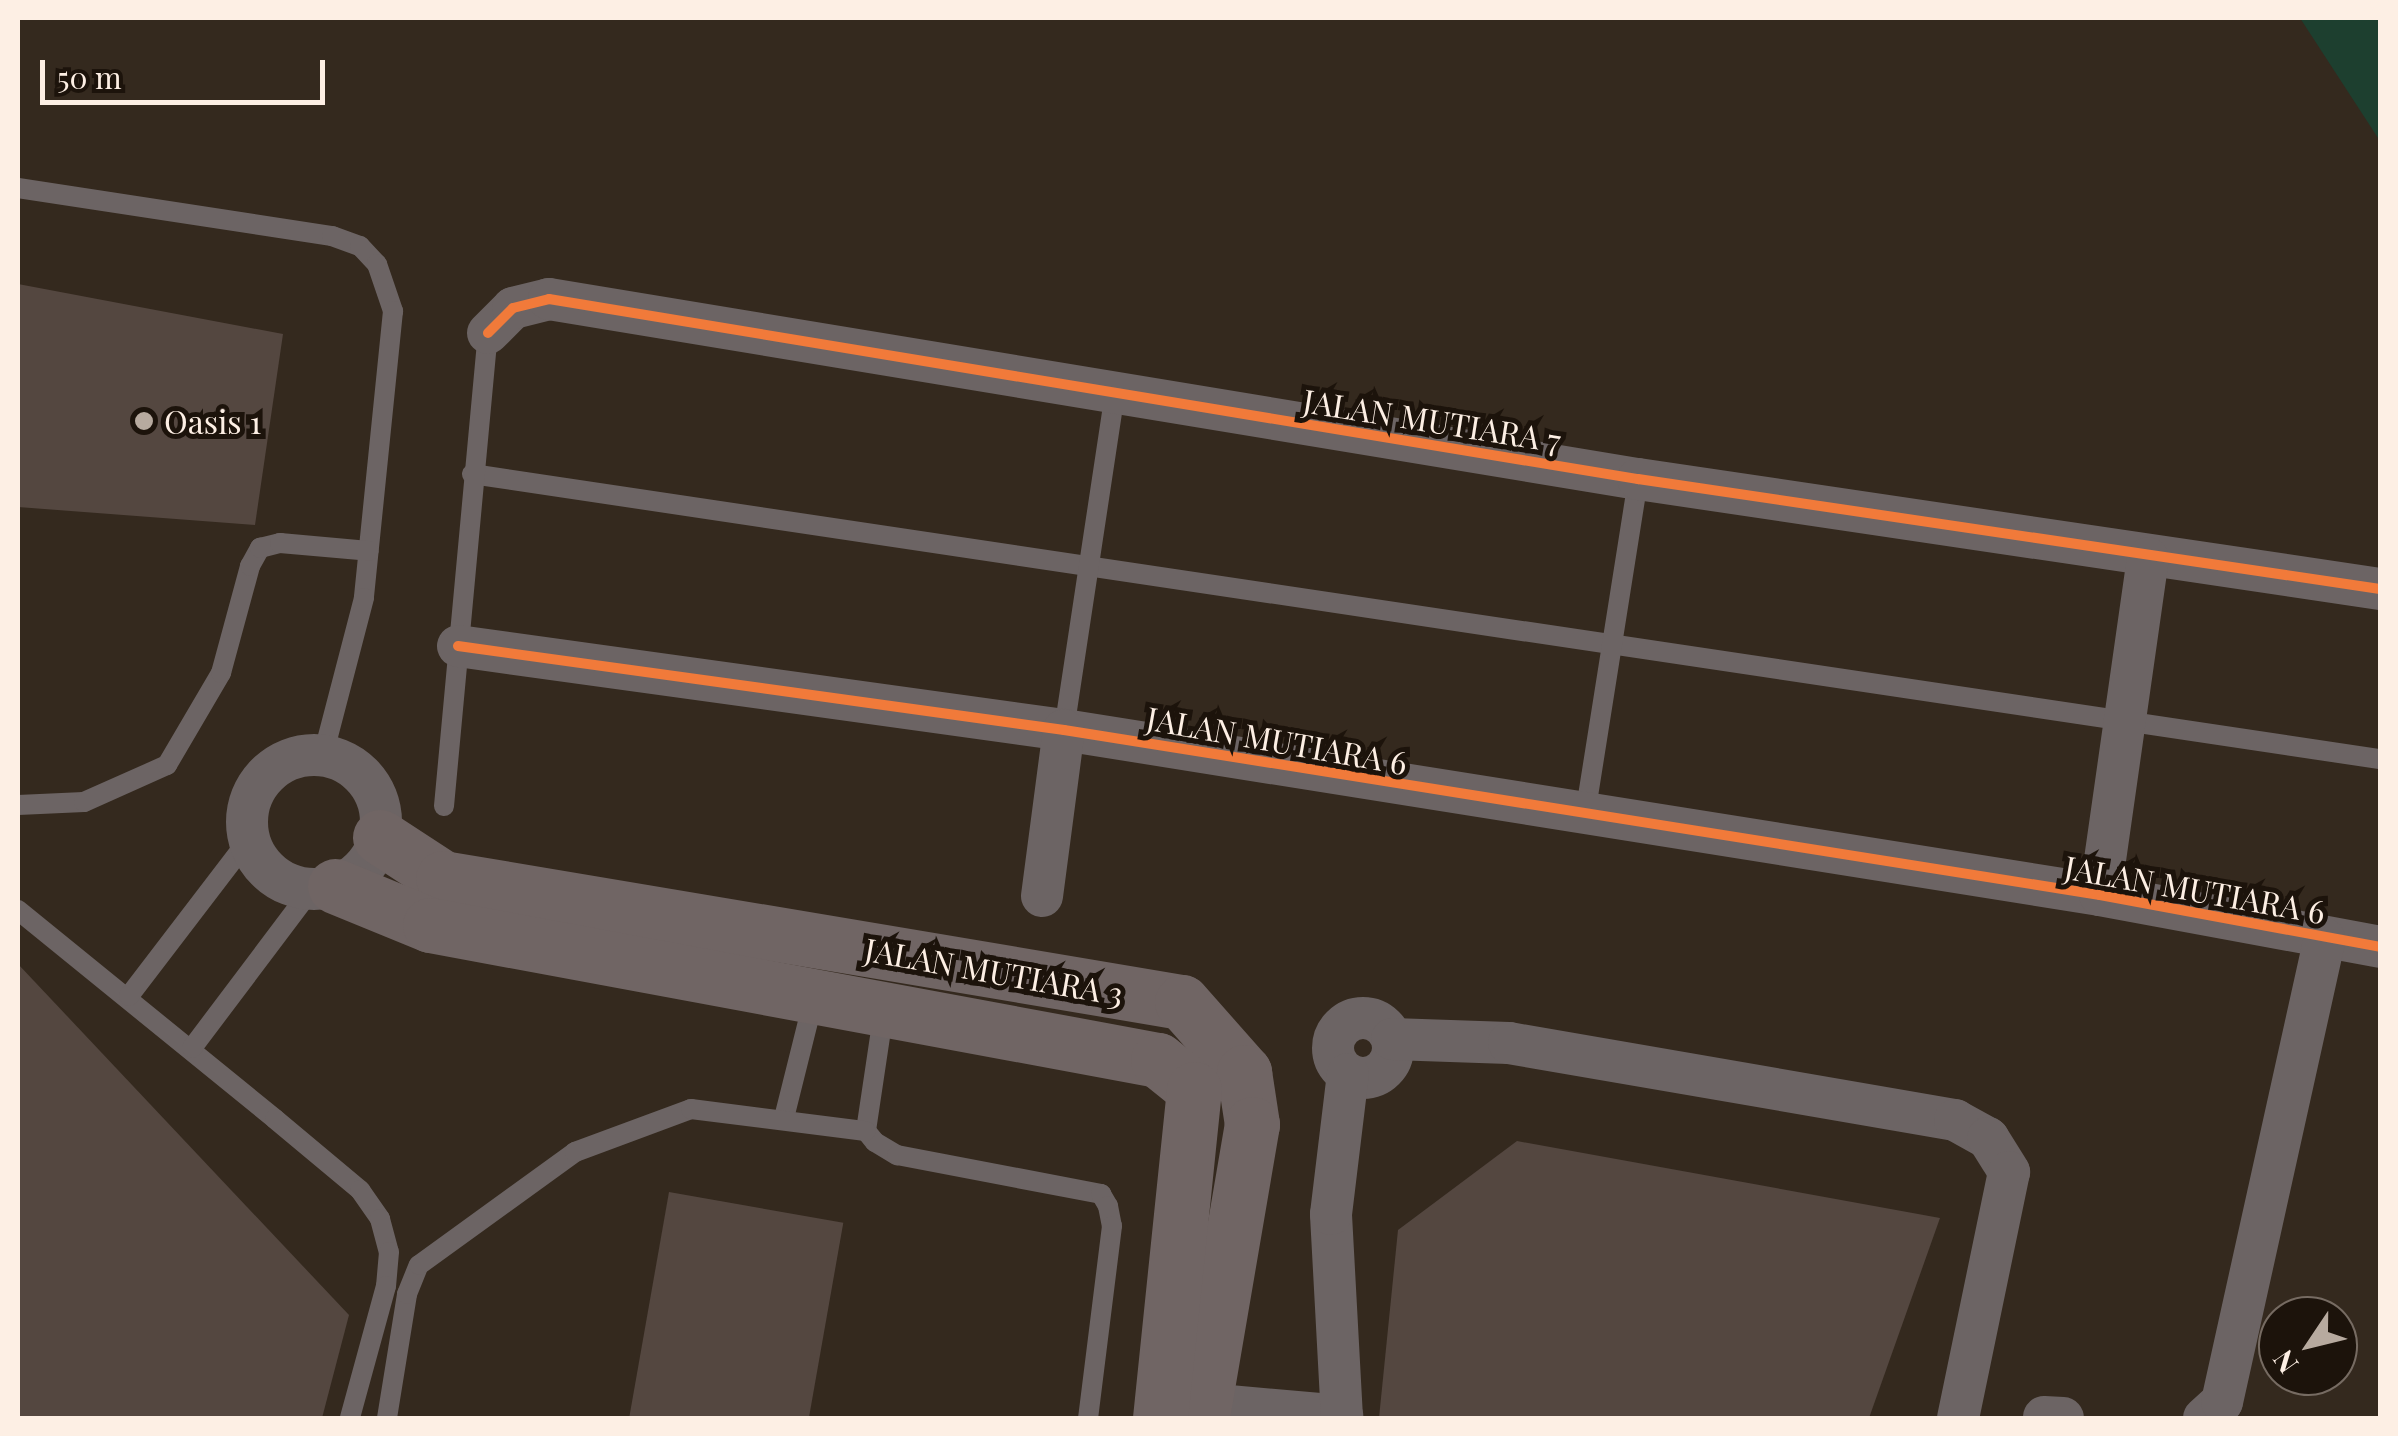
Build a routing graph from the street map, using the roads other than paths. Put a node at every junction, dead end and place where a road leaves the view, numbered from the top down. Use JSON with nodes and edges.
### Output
{"nodes":[{"id":1,"x":18,"y":188,"type":"edge"},
{"id":2,"x":488,"y":333,"type":"joint"},
{"id":3,"x":1115,"y":394,"type":"junction"},
{"id":4,"x":472,"y":474,"type":"junction"},
{"id":5,"x":1638,"y":479,"type":"junction"},
{"id":6,"x":369,"y":551,"type":"junction"},
{"id":7,"x":2148,"y":558,"type":"junction"},
{"id":8,"x":1091,"y":566,"type":"junction"},
{"id":9,"x":2380,"y":588,"type":"edge"},
{"id":10,"x":458,"y":646,"type":"junction"},
{"id":11,"x":1614,"y":646,"type":"junction"},
{"id":12,"x":2128,"y":720,"type":"junction"},
{"id":13,"x":1064,"y":730,"type":"junction"},
{"id":14,"x":323,"y":756,"type":"junction"},
{"id":15,"x":2380,"y":759,"type":"edge"},
{"id":16,"x":18,"y":806,"type":"edge"},
{"id":17,"x":444,"y":806,"type":"dead end"},
{"id":18,"x":1585,"y":817,"type":"junction"},
{"id":19,"x":380,"y":836,"type":"junction"},
{"id":20,"x":249,"y":839,"type":"junction"},
{"id":21,"x":324,"y":888,"type":"junction"},
{"id":22,"x":2100,"y":895,"type":"junction"},
{"id":23,"x":1042,"y":896,"type":"dead end"},
{"id":24,"x":18,"y":910,"type":"edge"},
{"id":25,"x":2325,"y":939,"type":"junction"},
{"id":26,"x":2380,"y":948,"type":"edge"},
{"id":27,"x":814,"y":995,"type":"junction"},
{"id":28,"x":129,"y":996,"type":"junction"},
{"id":29,"x":884,"y":1008,"type":"junction"},
{"id":30,"x":192,"y":1048,"type":"junction"},
{"id":31,"x":784,"y":1118,"type":"junction"},
{"id":32,"x":866,"y":1131,"type":"junction"},
{"id":33,"x":1182,"y":1410,"type":"edge"},
{"id":34,"x":350,"y":1418,"type":"edge"},
{"id":35,"x":388,"y":1418,"type":"edge"},
{"id":36,"x":1088,"y":1418,"type":"edge"},
{"id":37,"x":1342,"y":1418,"type":"edge"},
{"id":38,"x":1958,"y":1418,"type":"edge"},
{"id":39,"x":2204,"y":1418,"type":"edge"}],
"edges":[{"from":1,"to":6,"type":"lane"},
{"from":2,"to":3,"type":"street","name":"JALAN MUTIARA 7"},
{"from":2,"to":4,"type":"lane"},
{"from":3,"to":5,"type":"street","name":"JALAN MUTIARA 7"},
{"from":3,"to":8,"type":"lane"},
{"from":4,"to":8,"type":"lane"},
{"from":4,"to":10,"type":"lane"},
{"from":5,"to":7,"type":"street","name":"JALAN MUTIARA 7"},
{"from":5,"to":11,"type":"lane"},
{"from":6,"to":14,"type":"lane"},
{"from":6,"to":16,"type":"lane"},
{"from":7,"to":9,"type":"street","name":"JALAN MUTIARA 7"},
{"from":7,"to":12,"type":"street"},
{"from":8,"to":11,"type":"lane"},
{"from":8,"to":13,"type":"lane"},
{"from":10,"to":13,"type":"street","name":"JALAN MUTIARA 6"},
{"from":10,"to":17,"type":"lane"},
{"from":11,"to":12,"type":"lane"},
{"from":11,"to":18,"type":"lane"},
{"from":12,"to":15,"type":"lane"},
{"from":12,"to":22,"type":"street"},
{"from":13,"to":18,"type":"street","name":"JALAN MUTIARA 6"},
{"from":13,"to":23,"type":"street"},
{"from":14,"to":19,"type":"street"},
{"from":14,"to":20,"type":"street"},
{"from":18,"to":22,"type":"street","name":"JALAN MUTIARA 6"},
{"from":19,"to":21,"type":"street"},
{"from":19,"to":33,"type":"street","name":"JALAN MUTIARA 3"},
{"from":20,"to":21,"type":"street"},
{"from":20,"to":28,"type":"lane"},
{"from":21,"to":27,"type":"street","name":"JALAN MUTIARA 3"},
{"from":21,"to":30,"type":"lane"},
{"from":22,"to":25,"type":"street","name":"JALAN MUTIARA 6"},
{"from":24,"to":28,"type":"lane"},
{"from":25,"to":26,"type":"street","name":"JALAN MUTIARA 6"},
{"from":25,"to":39,"type":"street"},
{"from":27,"to":29,"type":"street","name":"JALAN MUTIARA 3"},
{"from":27,"to":31,"type":"lane"},
{"from":28,"to":30,"type":"lane"},
{"from":29,"to":32,"type":"lane"},
{"from":29,"to":33,"type":"street","name":"JALAN MUTIARA 3"},
{"from":30,"to":34,"type":"lane"},
{"from":31,"to":32,"type":"lane"},
{"from":31,"to":35,"type":"lane"},
{"from":32,"to":36,"type":"lane"},
{"from":33,"to":37,"type":"street"},
{"from":37,"to":38,"type":"street"}]}
